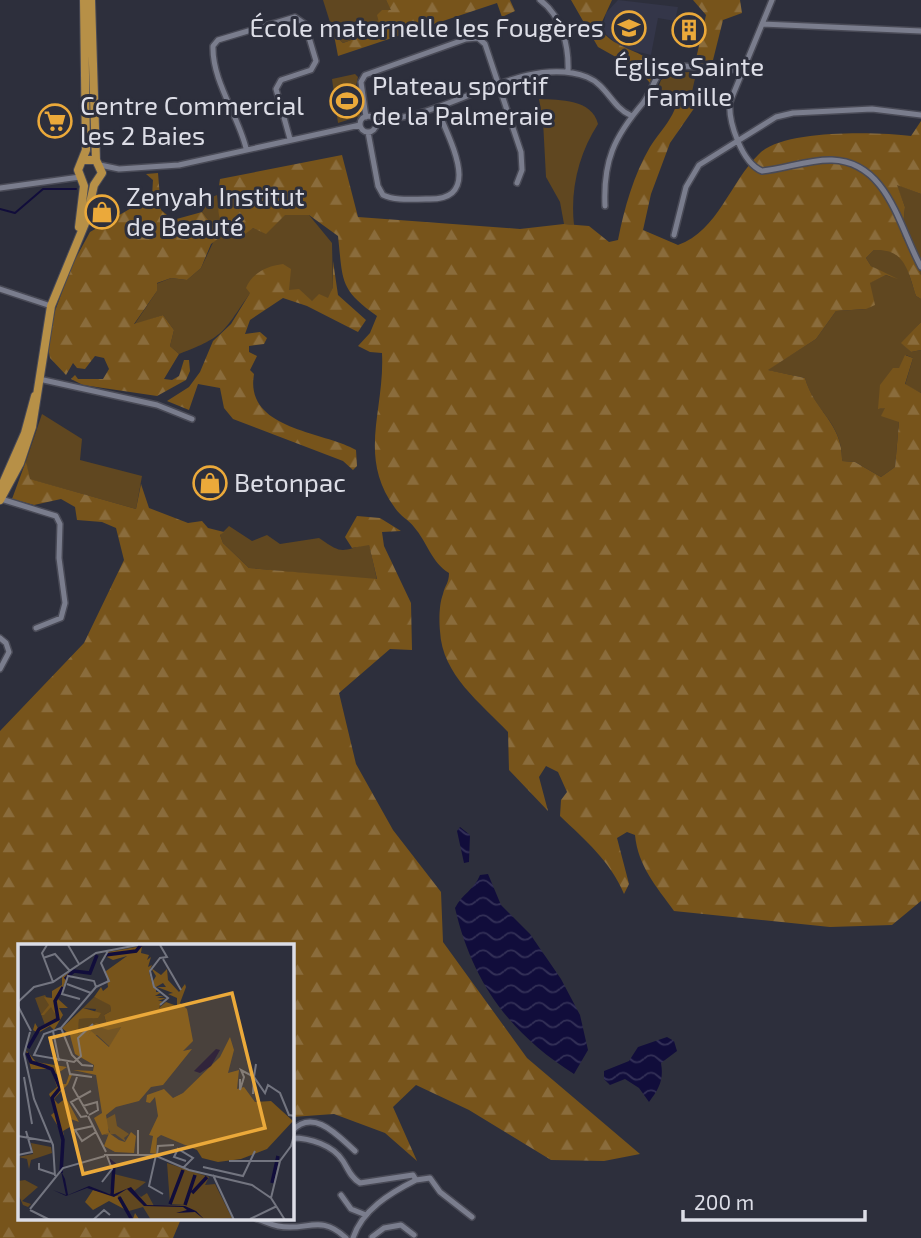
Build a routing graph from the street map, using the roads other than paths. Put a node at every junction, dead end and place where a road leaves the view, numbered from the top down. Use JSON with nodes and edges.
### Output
{"nodes":[{"id":1,"x":85,"y":0,"type":"edge"},
{"id":2,"x":91,"y":0,"type":"edge"},
{"id":3,"x":540,"y":0,"type":"edge"},
{"id":4,"x":772,"y":0,"type":"edge"},
{"id":5,"x":762,"y":24,"type":"junction"},
{"id":6,"x":921,"y":31,"type":"edge"},
{"id":7,"x":741,"y":71,"type":"junction"},
{"id":8,"x":568,"y":72,"type":"junction"},
{"id":9,"x":499,"y":85,"type":"junction"},
{"id":10,"x":437,"y":108,"type":"junction"},
{"id":11,"x":630,"y":115,"type":"junction"},
{"id":12,"x":921,"y":115,"type":"edge"},
{"id":13,"x":366,"y":117,"type":"junction"},
{"id":14,"x":375,"y":122,"type":"junction"},
{"id":15,"x":360,"y":125,"type":"junction"},
{"id":16,"x":368,"y":132,"type":"junction"},
{"id":17,"x":290,"y":139,"type":"junction"},
{"id":18,"x":739,"y":142,"type":"junction"},
{"id":19,"x":246,"y":148,"type":"junction"},
{"id":20,"x":98,"y":162,"type":"junction"},
{"id":21,"x":82,"y":163,"type":"junction"},
{"id":22,"x":119,"y":169,"type":"junction"},
{"id":23,"x":81,"y":178,"type":"junction"},
{"id":24,"x":99,"y":178,"type":"junction"},
{"id":25,"x":64,"y":179,"type":"junction"},
{"id":26,"x":517,"y":183,"type":"dead end"},
{"id":27,"x":0,"y":188,"type":"edge"},
{"id":28,"x":605,"y":206,"type":"dead end"},
{"id":29,"x":674,"y":235,"type":"dead end"},
{"id":30,"x":77,"y":244,"type":"junction"},
{"id":31,"x":921,"y":267,"type":"edge"},
{"id":32,"x":0,"y":289,"type":"edge"},
{"id":33,"x":51,"y":306,"type":"junction"},
{"id":34,"x":39,"y":379,"type":"junction"},
{"id":35,"x":192,"y":419,"type":"dead end"},
{"id":36,"x":1,"y":495,"type":"edge"},
{"id":37,"x":36,"y":628,"type":"dead end"},
{"id":38,"x":0,"y":638,"type":"edge"},
{"id":39,"x":0,"y":669,"type":"edge"},
{"id":40,"x":294,"y":1130,"type":"edge"},
{"id":41,"x":294,"y":1138,"type":"edge"},
{"id":42,"x":355,"y":1151,"type":"dead end"},
{"id":43,"x":416,"y":1180,"type":"junction"},
{"id":44,"x":341,"y":1195,"type":"dead end"},
{"id":45,"x":366,"y":1215,"type":"junction"},
{"id":46,"x":472,"y":1217,"type":"dead end"},
{"id":47,"x":260,"y":1220,"type":"edge"},
{"id":48,"x":414,"y":1235,"type":"dead end"},
{"id":49,"x":346,"y":1238,"type":"edge"},
{"id":50,"x":353,"y":1238,"type":"edge"},
{"id":51,"x":374,"y":1238,"type":"edge"}],
"edges":[{"from":1,"to":21,"type":"main road"},
{"from":2,"to":20,"type":"main road"},
{"from":3,"to":8,"type":"street"},
{"from":4,"to":5,"type":"street"},
{"from":5,"to":6,"type":"street"},
{"from":5,"to":7,"type":"street"},
{"from":7,"to":11,"type":"street"},
{"from":7,"to":18,"type":"street"},
{"from":8,"to":9,"type":"street"},
{"from":8,"to":11,"type":"street"},
{"from":9,"to":10,"type":"street"},
{"from":9,"to":13,"type":"street"},
{"from":9,"to":26,"type":"street"},
{"from":10,"to":14,"type":"street"},
{"from":10,"to":16,"type":"street"},
{"from":11,"to":28,"type":"street"},
{"from":12,"to":18,"type":"street"},
{"from":13,"to":14,"type":"street"},
{"from":13,"to":15,"type":"street"},
{"from":14,"to":16,"type":"street"},
{"from":15,"to":16,"type":"street"},
{"from":15,"to":17,"type":"street"},
{"from":17,"to":19,"type":"street"},
{"from":17,"to":19,"type":"street"},
{"from":18,"to":29,"type":"street"},
{"from":18,"to":31,"type":"street"},
{"from":19,"to":22,"type":"street"},
{"from":20,"to":21,"type":"main road"},
{"from":20,"to":22,"type":"street"},
{"from":20,"to":24,"type":"main road"},
{"from":21,"to":23,"type":"main road"},
{"from":21,"to":25,"type":"street"},
{"from":22,"to":24,"type":"street"},
{"from":23,"to":24,"type":"main road"},
{"from":23,"to":25,"type":"street"},
{"from":23,"to":30,"type":"main road"},
{"from":24,"to":30,"type":"main road"},
{"from":25,"to":27,"type":"street"},
{"from":30,"to":33,"type":"main road"},
{"from":32,"to":33,"type":"street"},
{"from":33,"to":34,"type":"main road"},
{"from":34,"to":35,"type":"street"},
{"from":34,"to":36,"type":"main road"},
{"from":36,"to":37,"type":"street"},
{"from":38,"to":39,"type":"street"},
{"from":40,"to":42,"type":"street"},
{"from":41,"to":43,"type":"street"},
{"from":43,"to":45,"type":"street"},
{"from":43,"to":46,"type":"street"},
{"from":44,"to":45,"type":"street"},
{"from":45,"to":50,"type":"street"},
{"from":47,"to":49,"type":"street"},
{"from":48,"to":51,"type":"street"}]}
